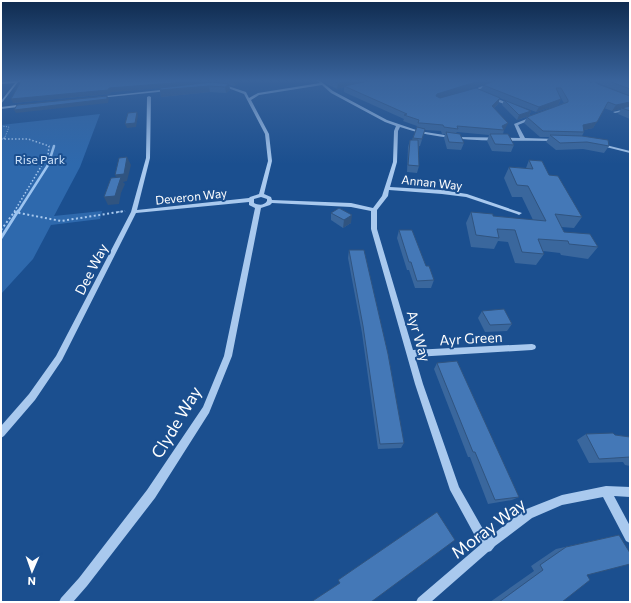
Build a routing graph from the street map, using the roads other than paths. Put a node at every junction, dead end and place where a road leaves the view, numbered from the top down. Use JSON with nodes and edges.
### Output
{"nodes":[{"id":1,"x":149,"y":108,"type":"edge"},
{"id":2,"x":254,"y":108,"type":"edge"},
{"id":3,"x":363,"y":108,"type":"edge"},
{"id":4,"x":630,"y":109,"type":"edge"},
{"id":5,"x":615,"y":112,"type":"dead end"},
{"id":6,"x":530,"y":113,"type":"edge"},
{"id":7,"x":398,"y":126,"type":"junction"},
{"id":8,"x":523,"y":139,"type":"junction"},
{"id":9,"x":563,"y":140,"type":"edge"},
{"id":10,"x":593,"y":142,"type":"edge"},
{"id":11,"x":630,"y":152,"type":"edge"},
{"id":12,"x":388,"y":188,"type":"junction"},
{"id":13,"x":261,"y":195,"type":"junction"},
{"id":14,"x":250,"y":200,"type":"junction"},
{"id":15,"x":270,"y":201,"type":"junction"},
{"id":16,"x":258,"y":207,"type":"junction"},
{"id":17,"x":374,"y":210,"type":"junction"},
{"id":18,"x":134,"y":211,"type":"junction"},
{"id":19,"x":519,"y":213,"type":"dead end"},
{"id":20,"x":532,"y":347,"type":"dead end"},
{"id":21,"x":411,"y":354,"type":"junction"},
{"id":22,"x":1,"y":433,"type":"edge"},
{"id":23,"x":606,"y":490,"type":"junction"},
{"id":24,"x":630,"y":492,"type":"edge"},
{"id":25,"x":630,"y":537,"type":"edge"},
{"id":26,"x":487,"y":548,"type":"junction"},
{"id":27,"x":65,"y":602,"type":"edge"},
{"id":28,"x":422,"y":602,"type":"edge"}],
"edges":[{"from":1,"to":18,"type":"street","name":"Dee Way"},
{"from":2,"to":13,"type":"street"},
{"from":3,"to":7,"type":"street"},
{"from":4,"to":5,"type":"street"},
{"from":6,"to":8,"type":"street"},
{"from":7,"to":8,"type":"street"},
{"from":7,"to":12,"type":"street"},
{"from":8,"to":9,"type":"street"},
{"from":10,"to":11,"type":"street"},
{"from":12,"to":17,"type":"street"},
{"from":12,"to":19,"type":"street","name":"Annan Way"},
{"from":13,"to":14,"type":"street","name":"Deveron Way"},
{"from":13,"to":15,"type":"street"},
{"from":14,"to":16,"type":"street"},
{"from":14,"to":18,"type":"street","name":"Deveron Way"},
{"from":15,"to":16,"type":"street"},
{"from":15,"to":17,"type":"street"},
{"from":16,"to":27,"type":"street","name":"Clyde Way"},
{"from":17,"to":21,"type":"street","name":"Ayr Way"},
{"from":18,"to":22,"type":"street","name":"Dee Way"},
{"from":20,"to":21,"type":"street","name":"Ayr Green"},
{"from":21,"to":26,"type":"street","name":"Ayr Way"},
{"from":23,"to":24,"type":"street","name":"Moray Way"},
{"from":23,"to":25,"type":"street"},
{"from":23,"to":26,"type":"street","name":"Moray Way"},
{"from":26,"to":28,"type":"street","name":"Moray Way"}]}
